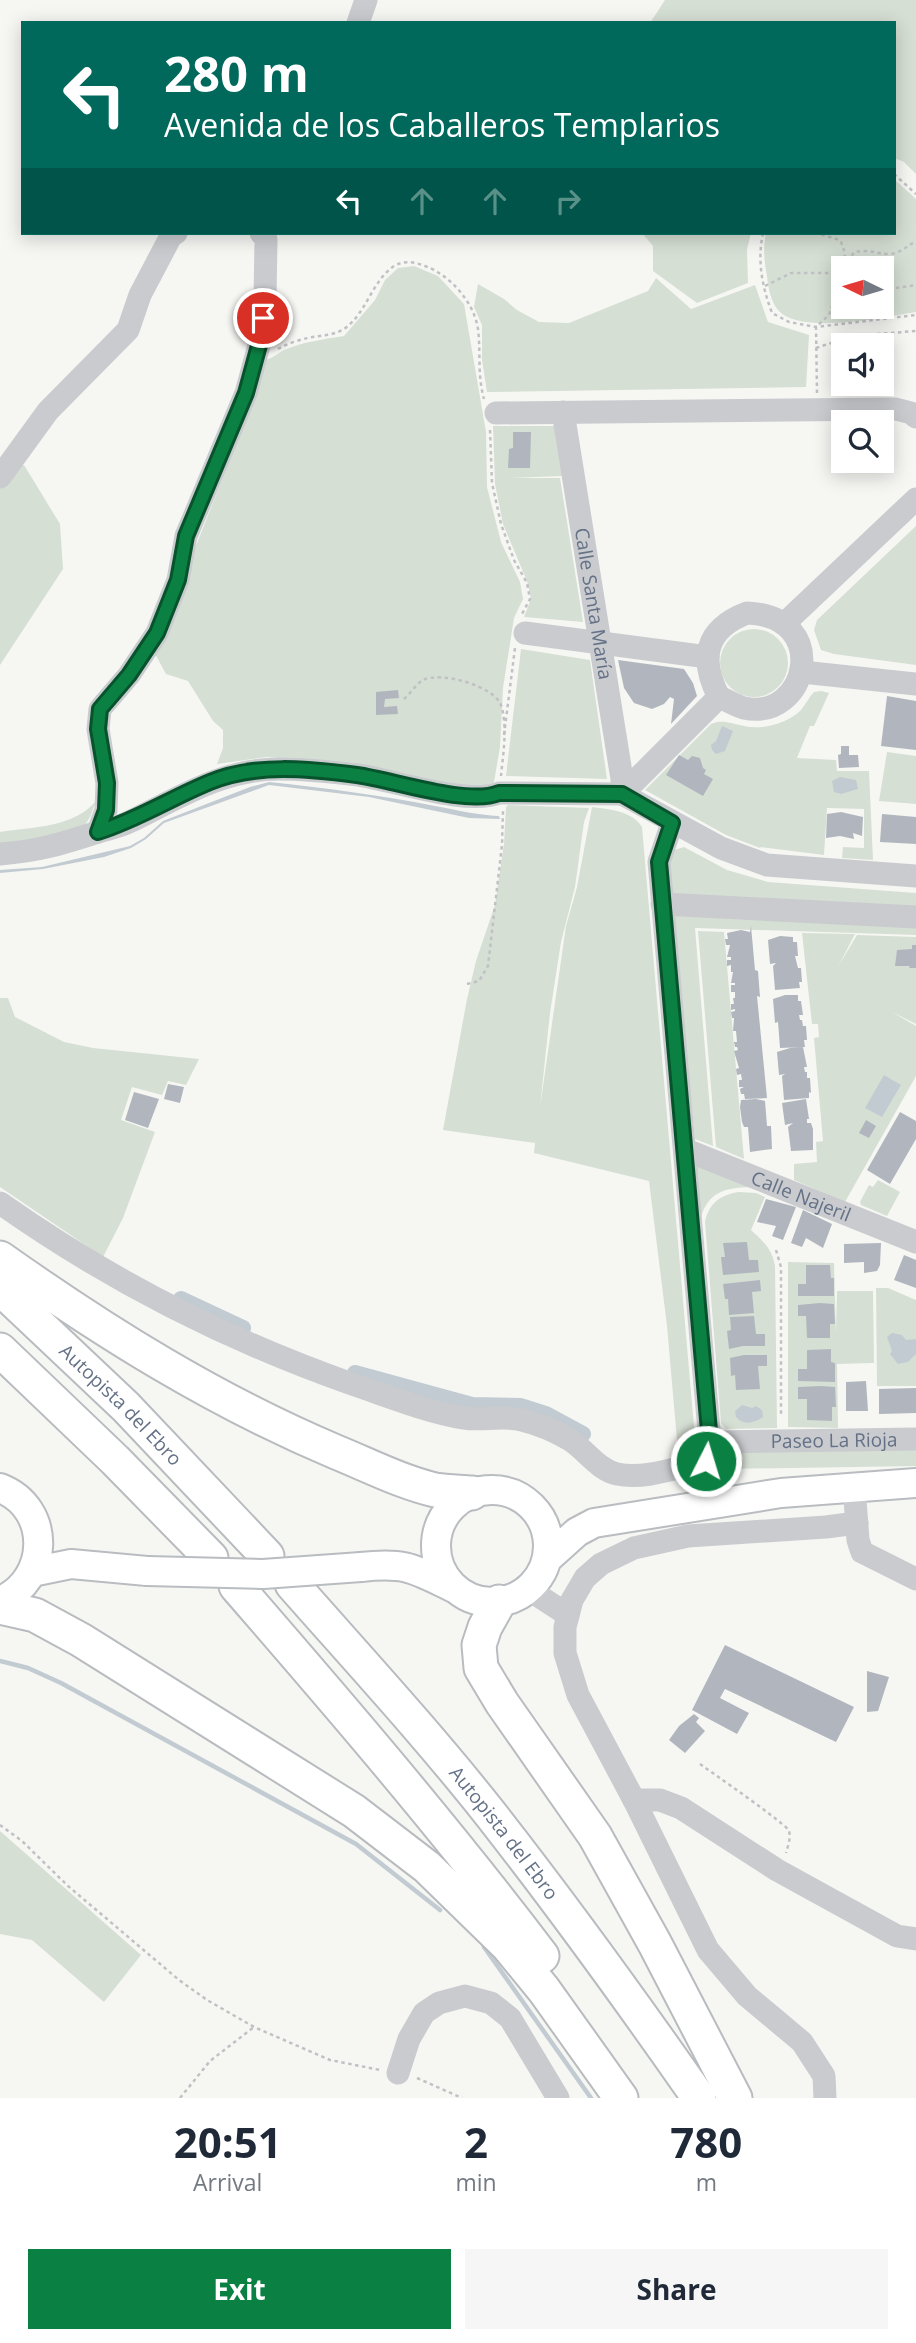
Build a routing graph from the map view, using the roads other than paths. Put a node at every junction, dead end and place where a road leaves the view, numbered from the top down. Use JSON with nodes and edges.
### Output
{"nodes":[{"id":1,"x":366,"y":0,"type":"edge"},
{"id":2,"x":359,"y":21,"type":"edge"},
{"id":3,"x":173,"y":235,"type":"edge"},
{"id":4,"x":263,"y":235,"type":"edge"},
{"id":5,"x":492,"y":411,"type":"road end"},
{"id":6,"x":563,"y":412,"type":"junction"},
{"id":7,"x":916,"y":417,"type":"edge"},
{"id":8,"x":0,"y":477,"type":"edge"},
{"id":9,"x":916,"y":499,"type":"edge"},
{"id":10,"x":785,"y":623,"type":"junction"},
{"id":11,"x":520,"y":632,"type":"road end"},
{"id":12,"x":601,"y":643,"type":"junction"},
{"id":13,"x":708,"y":657,"type":"junction"},
{"id":14,"x":802,"y":672,"type":"junction"},
{"id":15,"x":916,"y":684,"type":"edge"},
{"id":16,"x":719,"y":696,"type":"junction"},
{"id":17,"x":622,"y":794,"type":"junction"},
{"id":18,"x":672,"y":823,"type":"junction"},
{"id":19,"x":98,"y":832,"type":"junction"},
{"id":20,"x":0,"y":854,"type":"edge"},
{"id":21,"x":916,"y":876,"type":"edge"},
{"id":22,"x":662,"y":904,"type":"junction"},
{"id":23,"x":916,"y":917,"type":"edge"},
{"id":24,"x":685,"y":1150,"type":"junction"},
{"id":25,"x":0,"y":1203,"type":"edge"},
{"id":26,"x":916,"y":1242,"type":"edge"},
{"id":27,"x":0,"y":1258,"type":"edge"},
{"id":28,"x":0,"y":1288,"type":"edge"},
{"id":29,"x":0,"y":1350,"type":"edge"},
{"id":30,"x":916,"y":1439,"type":"edge"},
{"id":31,"x":710,"y":1442,"type":"junction"},
{"id":32,"x":916,"y":1483,"type":"edge"},
{"id":33,"x":854,"y":1486,"type":"junction"},
{"id":34,"x":0,"y":1488,"type":"edge"},
{"id":35,"x":472,"y":1493,"type":"junction"},
{"id":36,"x":533,"y":1506,"type":"junction"},
{"id":37,"x":443,"y":1517,"type":"junction"},
{"id":38,"x":857,"y":1522,"type":"junction"},
{"id":39,"x":594,"y":1523,"type":"junction"},
{"id":40,"x":39,"y":1544,"type":"junction"},
{"id":41,"x":267,"y":1556,"type":"dead end"},
{"id":42,"x":211,"y":1558,"type":"dead end"},
{"id":43,"x":548,"y":1558,"type":"junction"},
{"id":44,"x":71,"y":1564,"type":"junction"},
{"id":45,"x":389,"y":1564,"type":"junction"},
{"id":46,"x":32,"y":1573,"type":"junction"},
{"id":47,"x":916,"y":1579,"type":"edge"},
{"id":48,"x":292,"y":1584,"type":"dead end"},
{"id":49,"x":236,"y":1586,"type":"dead end"},
{"id":50,"x":455,"y":1588,"type":"junction"},
{"id":51,"x":513,"y":1596,"type":"junction"},
{"id":52,"x":0,"y":1601,"type":"edge"},
{"id":53,"x":0,"y":1607,"type":"edge"},
{"id":54,"x":568,"y":1615,"type":"junction"},
{"id":55,"x":634,"y":1800,"type":"junction"},
{"id":56,"x":916,"y":1939,"type":"edge"},
{"id":57,"x":398,"y":2073,"type":"road end"},
{"id":58,"x":558,"y":2098,"type":"edge"},
{"id":59,"x":621,"y":2098,"type":"edge"},
{"id":60,"x":644,"y":2098,"type":"edge"},
{"id":61,"x":699,"y":2098,"type":"edge"},
{"id":62,"x":736,"y":2098,"type":"edge"},
{"id":63,"x":825,"y":2098,"type":"edge"}],
"edges":[{"from":1,"to":2,"type":"street"},
{"from":3,"to":8,"type":"street"},
{"from":4,"to":19,"type":"street"},
{"from":5,"to":6,"type":"street"},
{"from":6,"to":7,"type":"street"},
{"from":6,"to":12,"type":"street","name":"Calle Santa María"},
{"from":9,"to":10,"type":"street"},
{"from":10,"to":13,"type":"street"},
{"from":10,"to":14,"type":"street"},
{"from":11,"to":12,"type":"street"},
{"from":12,"to":13,"type":"street"},
{"from":12,"to":17,"type":"street","name":"Calle Santa María"},
{"from":13,"to":16,"type":"street"},
{"from":14,"to":15,"type":"street"},
{"from":14,"to":16,"type":"street"},
{"from":16,"to":17,"type":"street"},
{"from":17,"to":18,"type":"street"},
{"from":17,"to":19,"type":"street"},
{"from":18,"to":21,"type":"street"},
{"from":18,"to":22,"type":"street"},
{"from":19,"to":20,"type":"street"},
{"from":22,"to":23,"type":"street"},
{"from":22,"to":24,"type":"street"},
{"from":24,"to":26,"type":"street","name":"Calle Najeril"},
{"from":24,"to":31,"type":"street"},
{"from":25,"to":31,"type":"street"},
{"from":27,"to":35,"type":"highway"},
{"from":28,"to":41,"type":"highway","name":"Autopista del Ebro"},
{"from":29,"to":42,"type":"highway"},
{"from":30,"to":31,"type":"street","name":"Paseo La Rioja"},
{"from":32,"to":33,"type":"main road"},
{"from":33,"to":38,"type":"street"},
{"from":33,"to":39,"type":"main road"},
{"from":34,"to":40,"type":"main road"},
{"from":35,"to":36,"type":"main road"},
{"from":35,"to":37,"type":"main road"},
{"from":36,"to":39,"type":"main road"},
{"from":36,"to":43,"type":"main road"},
{"from":37,"to":45,"type":"main road"},
{"from":37,"to":50,"type":"main road"},
{"from":38,"to":47,"type":"street"},
{"from":38,"to":54,"type":"street"},
{"from":39,"to":43,"type":"main road"},
{"from":40,"to":44,"type":"main road"},
{"from":40,"to":46,"type":"main road"},
{"from":43,"to":51,"type":"main road"},
{"from":44,"to":45,"type":"main road","bridge":true},
{"from":44,"to":46,"type":"main road"},
{"from":45,"to":50,"type":"main road"},
{"from":46,"to":52,"type":"main road"},
{"from":48,"to":61,"type":"highway","name":"Autopista del Ebro"},
{"from":49,"to":60,"type":"highway"},
{"from":50,"to":51,"type":"main road"},
{"from":51,"to":54,"type":"street"},
{"from":51,"to":62,"type":"highway"},
{"from":53,"to":59,"type":"highway"},
{"from":54,"to":55,"type":"street"},
{"from":55,"to":56,"type":"street"},
{"from":55,"to":63,"type":"street"},
{"from":57,"to":58,"type":"street"}]}
